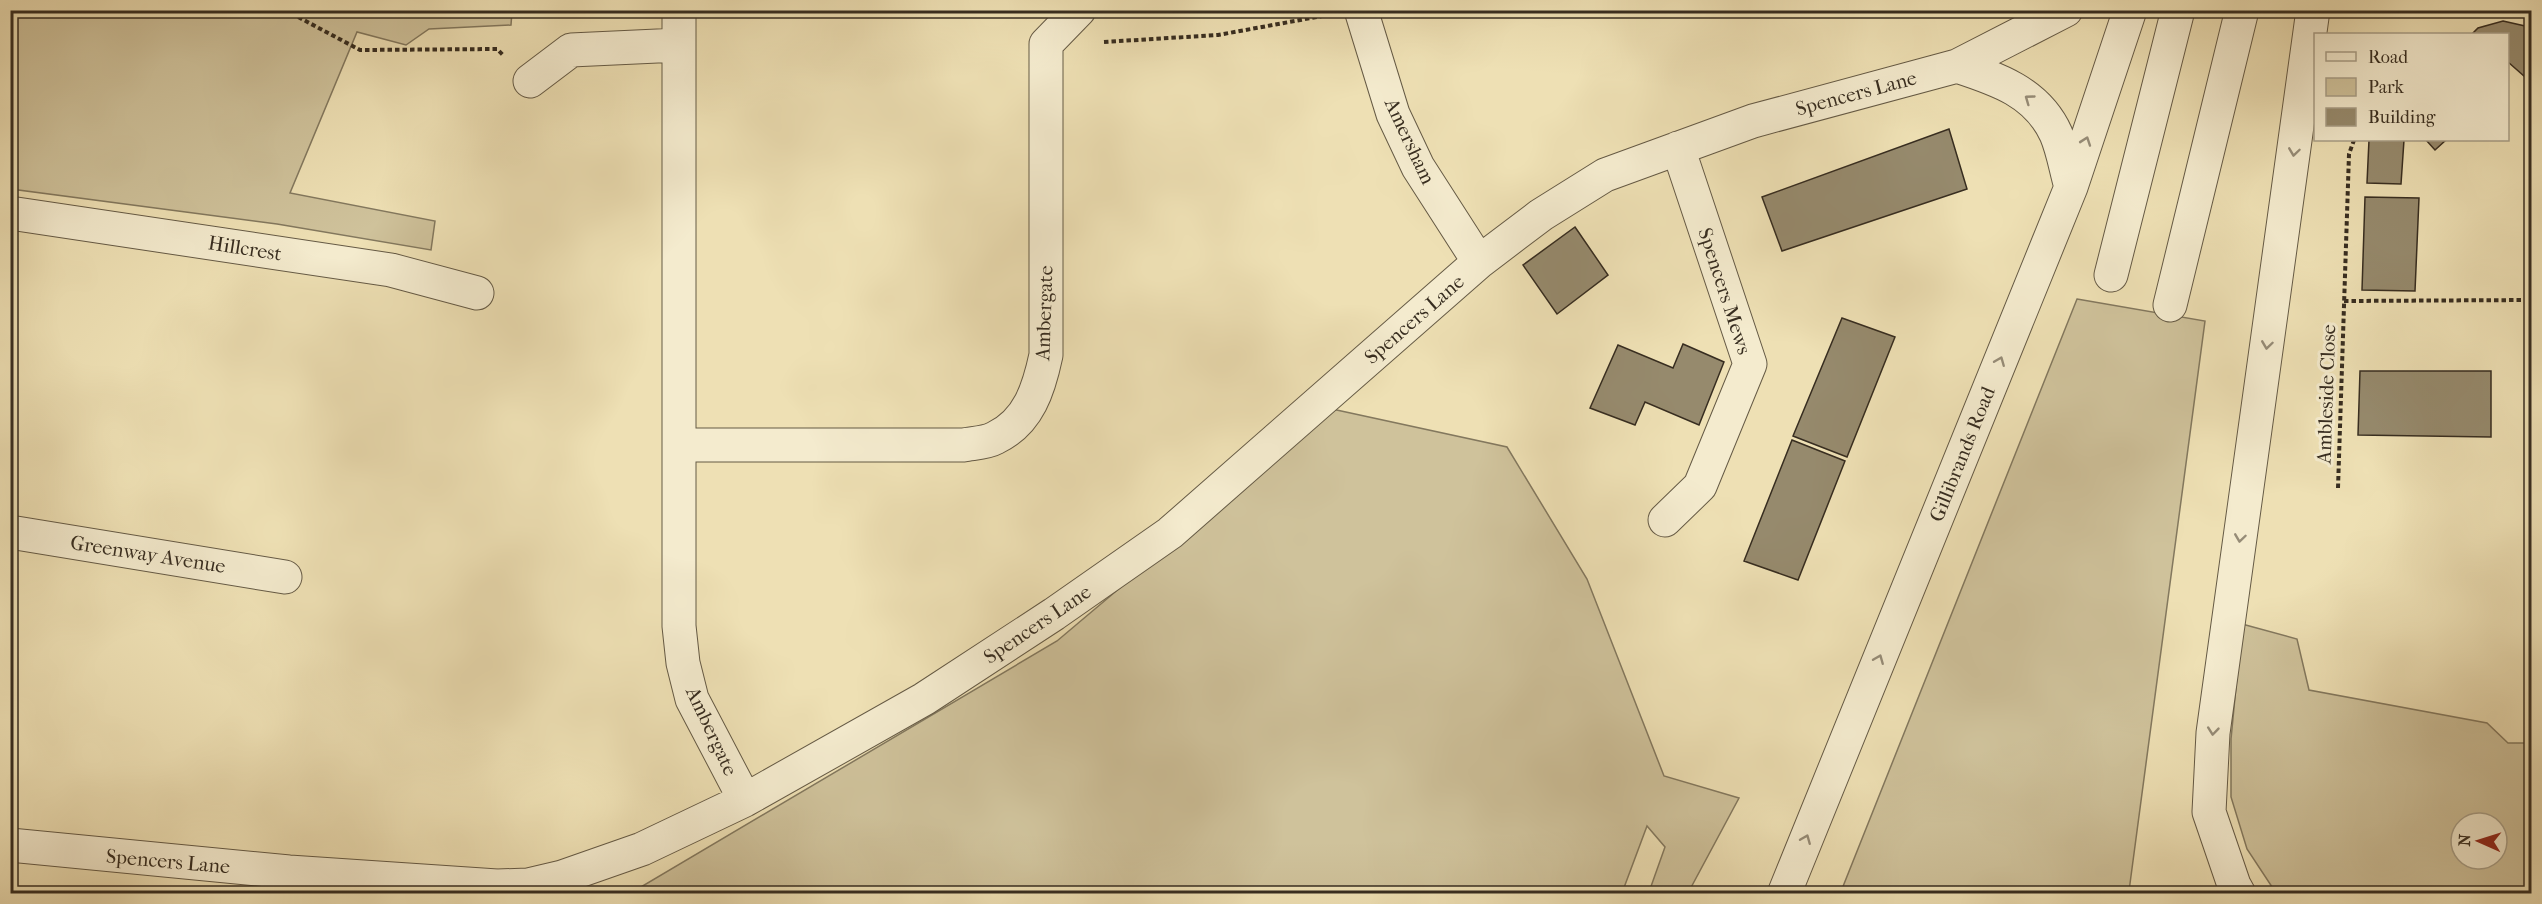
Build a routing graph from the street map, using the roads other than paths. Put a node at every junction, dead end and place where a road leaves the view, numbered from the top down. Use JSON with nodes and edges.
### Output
{"nodes":[{"id":1,"x":679,"y":10,"type":"edge"},
{"id":2,"x":1079,"y":10,"type":"edge"},
{"id":3,"x":1361,"y":10,"type":"edge"},
{"id":4,"x":2066,"y":10,"type":"edge"},
{"id":5,"x":2130,"y":10,"type":"edge"},
{"id":6,"x":2178,"y":10,"type":"edge"},
{"id":7,"x":2242,"y":10,"type":"edge"},
{"id":8,"x":2313,"y":10,"type":"edge"},
{"id":9,"x":679,"y":45,"type":"junction"},
{"id":10,"x":1957,"y":66,"type":"junction"},
{"id":11,"x":530,"y":81,"type":"road end"},
{"id":12,"x":1678,"y":148,"type":"junction"},
{"id":13,"x":2071,"y":187,"type":"junction"},
{"id":14,"x":10,"y":213,"type":"edge"},
{"id":15,"x":1479,"y":262,"type":"junction"},
{"id":16,"x":2111,"y":275,"type":"dead end"},
{"id":17,"x":477,"y":293,"type":"dead end"},
{"id":18,"x":2170,"y":305,"type":"dead end"},
{"id":19,"x":680,"y":445,"type":"junction"},
{"id":20,"x":1665,"y":520,"type":"dead end"},
{"id":21,"x":10,"y":532,"type":"edge"},
{"id":22,"x":285,"y":577,"type":"dead end"},
{"id":23,"x":745,"y":800,"type":"junction"},
{"id":24,"x":10,"y":845,"type":"edge"},
{"id":25,"x":1784,"y":894,"type":"edge"},
{"id":26,"x":2239,"y":894,"type":"edge"}],
"edges":[{"from":1,"to":9,"type":"street","name":"Ambergate"},
{"from":2,"to":19,"type":"street","name":"Ambergate"},
{"from":3,"to":15,"type":"street","name":"Amersham"},
{"from":4,"to":10,"type":"street","name":"Spencers Lane"},
{"from":13,"to":5,"type":"street","name":"Gillibrands Road","one_way":true},
{"from":6,"to":16,"type":"street"},
{"from":7,"to":18,"type":"street"},
{"from":8,"to":26,"type":"street","one_way":true},
{"from":9,"to":11,"type":"street"},
{"from":9,"to":19,"type":"street","name":"Ambergate"},
{"from":10,"to":12,"type":"street","name":"Spencers Lane"},
{"from":13,"to":10,"type":"street","one_way":true},
{"from":12,"to":15,"type":"street","name":"Spencers Lane"},
{"from":12,"to":20,"type":"street","name":"Spencers Mews"},
{"from":25,"to":13,"type":"street","name":"Gillibrands Road","one_way":true},
{"from":14,"to":17,"type":"street","name":"Hillcrest"},
{"from":15,"to":23,"type":"street","name":"Spencers Lane"},
{"from":19,"to":23,"type":"street","name":"Ambergate"},
{"from":21,"to":22,"type":"street","name":"Greenway Avenue"},
{"from":23,"to":24,"type":"street","name":"Spencers Lane"}]}
